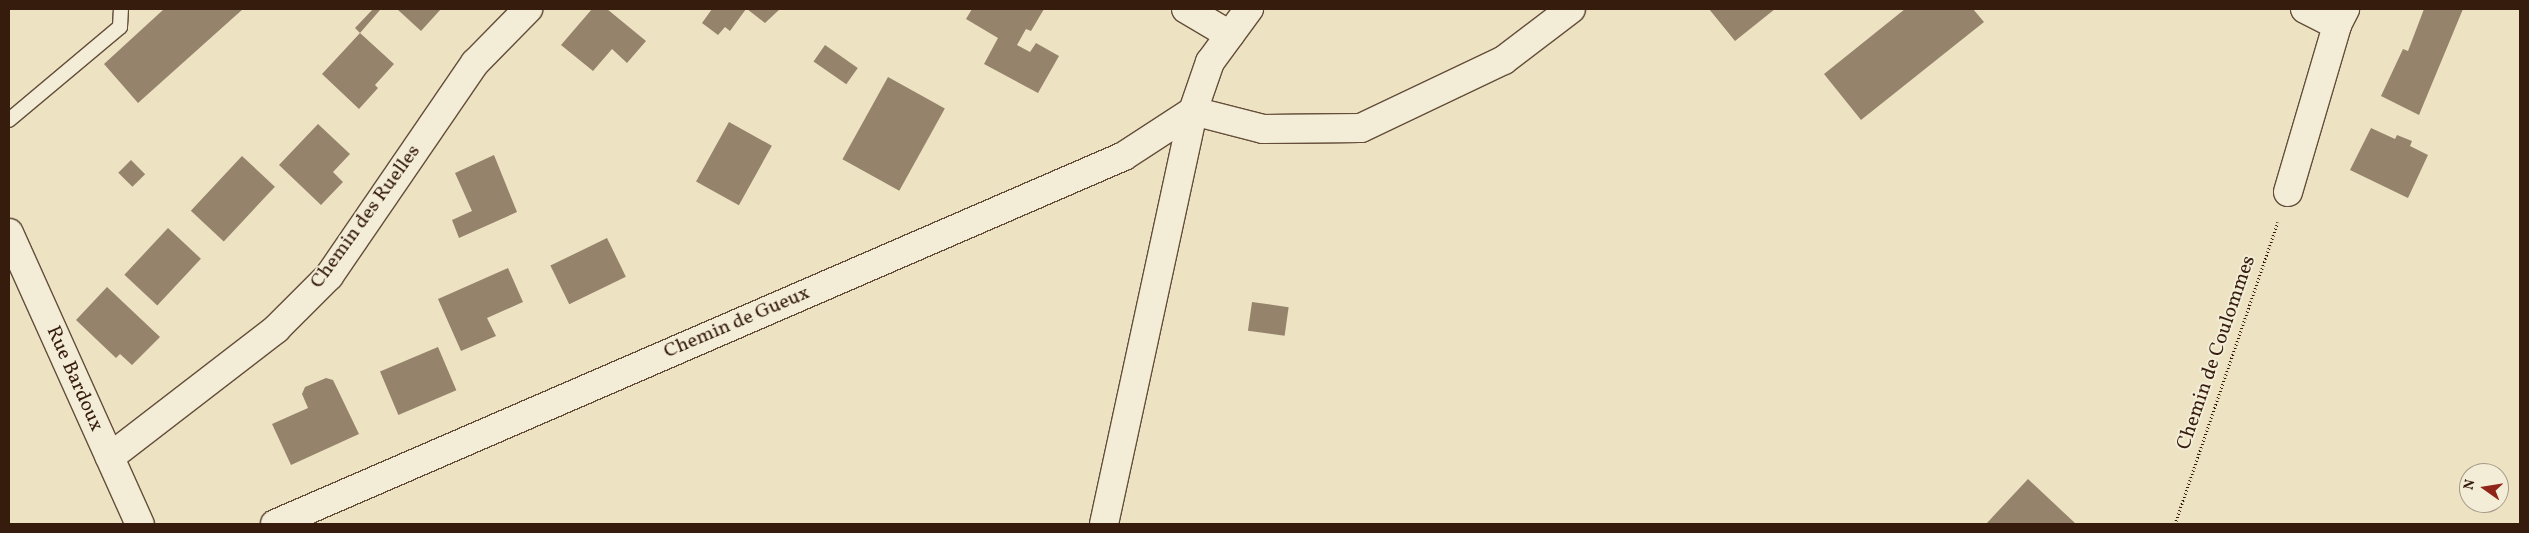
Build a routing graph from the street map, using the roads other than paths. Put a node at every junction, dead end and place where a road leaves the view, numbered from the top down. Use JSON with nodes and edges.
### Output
{"nodes":[{"id":1,"x":121,"y":9,"type":"edge"},
{"id":2,"x":528,"y":9,"type":"edge"},
{"id":3,"x":1186,"y":9,"type":"edge"},
{"id":4,"x":1249,"y":9,"type":"edge"},
{"id":5,"x":1571,"y":9,"type":"edge"},
{"id":6,"x":2305,"y":9,"type":"edge"},
{"id":7,"x":2341,"y":17,"type":"edge"},
{"id":8,"x":1230,"y":35,"type":"junction"},
{"id":9,"x":1194,"y":111,"type":"junction"},
{"id":10,"x":9,"y":120,"type":"edge"},
{"id":11,"x":2288,"y":192,"type":"road end"},
{"id":12,"x":9,"y":233,"type":"edge"},
{"id":13,"x":110,"y":457,"type":"junction"},
{"id":14,"x":140,"y":524,"type":"edge"},
{"id":15,"x":275,"y":524,"type":"edge"},
{"id":16,"x":1104,"y":524,"type":"edge"}],
"edges":[{"from":1,"to":10,"type":"lane"},
{"from":2,"to":13,"type":"street","name":"Chemin des Ruelles"},
{"from":3,"to":8,"type":"street"},
{"from":4,"to":8,"type":"street"},
{"from":5,"to":9,"type":"street"},
{"from":6,"to":7,"type":"street"},
{"from":7,"to":11,"type":"street"},
{"from":8,"to":9,"type":"street"},
{"from":9,"to":15,"type":"street","name":"Chemin de Gueux"},
{"from":9,"to":16,"type":"street"},
{"from":12,"to":13,"type":"street","name":"Rue Bardoux"},
{"from":13,"to":14,"type":"street","name":"Rue Bardoux"}]}
